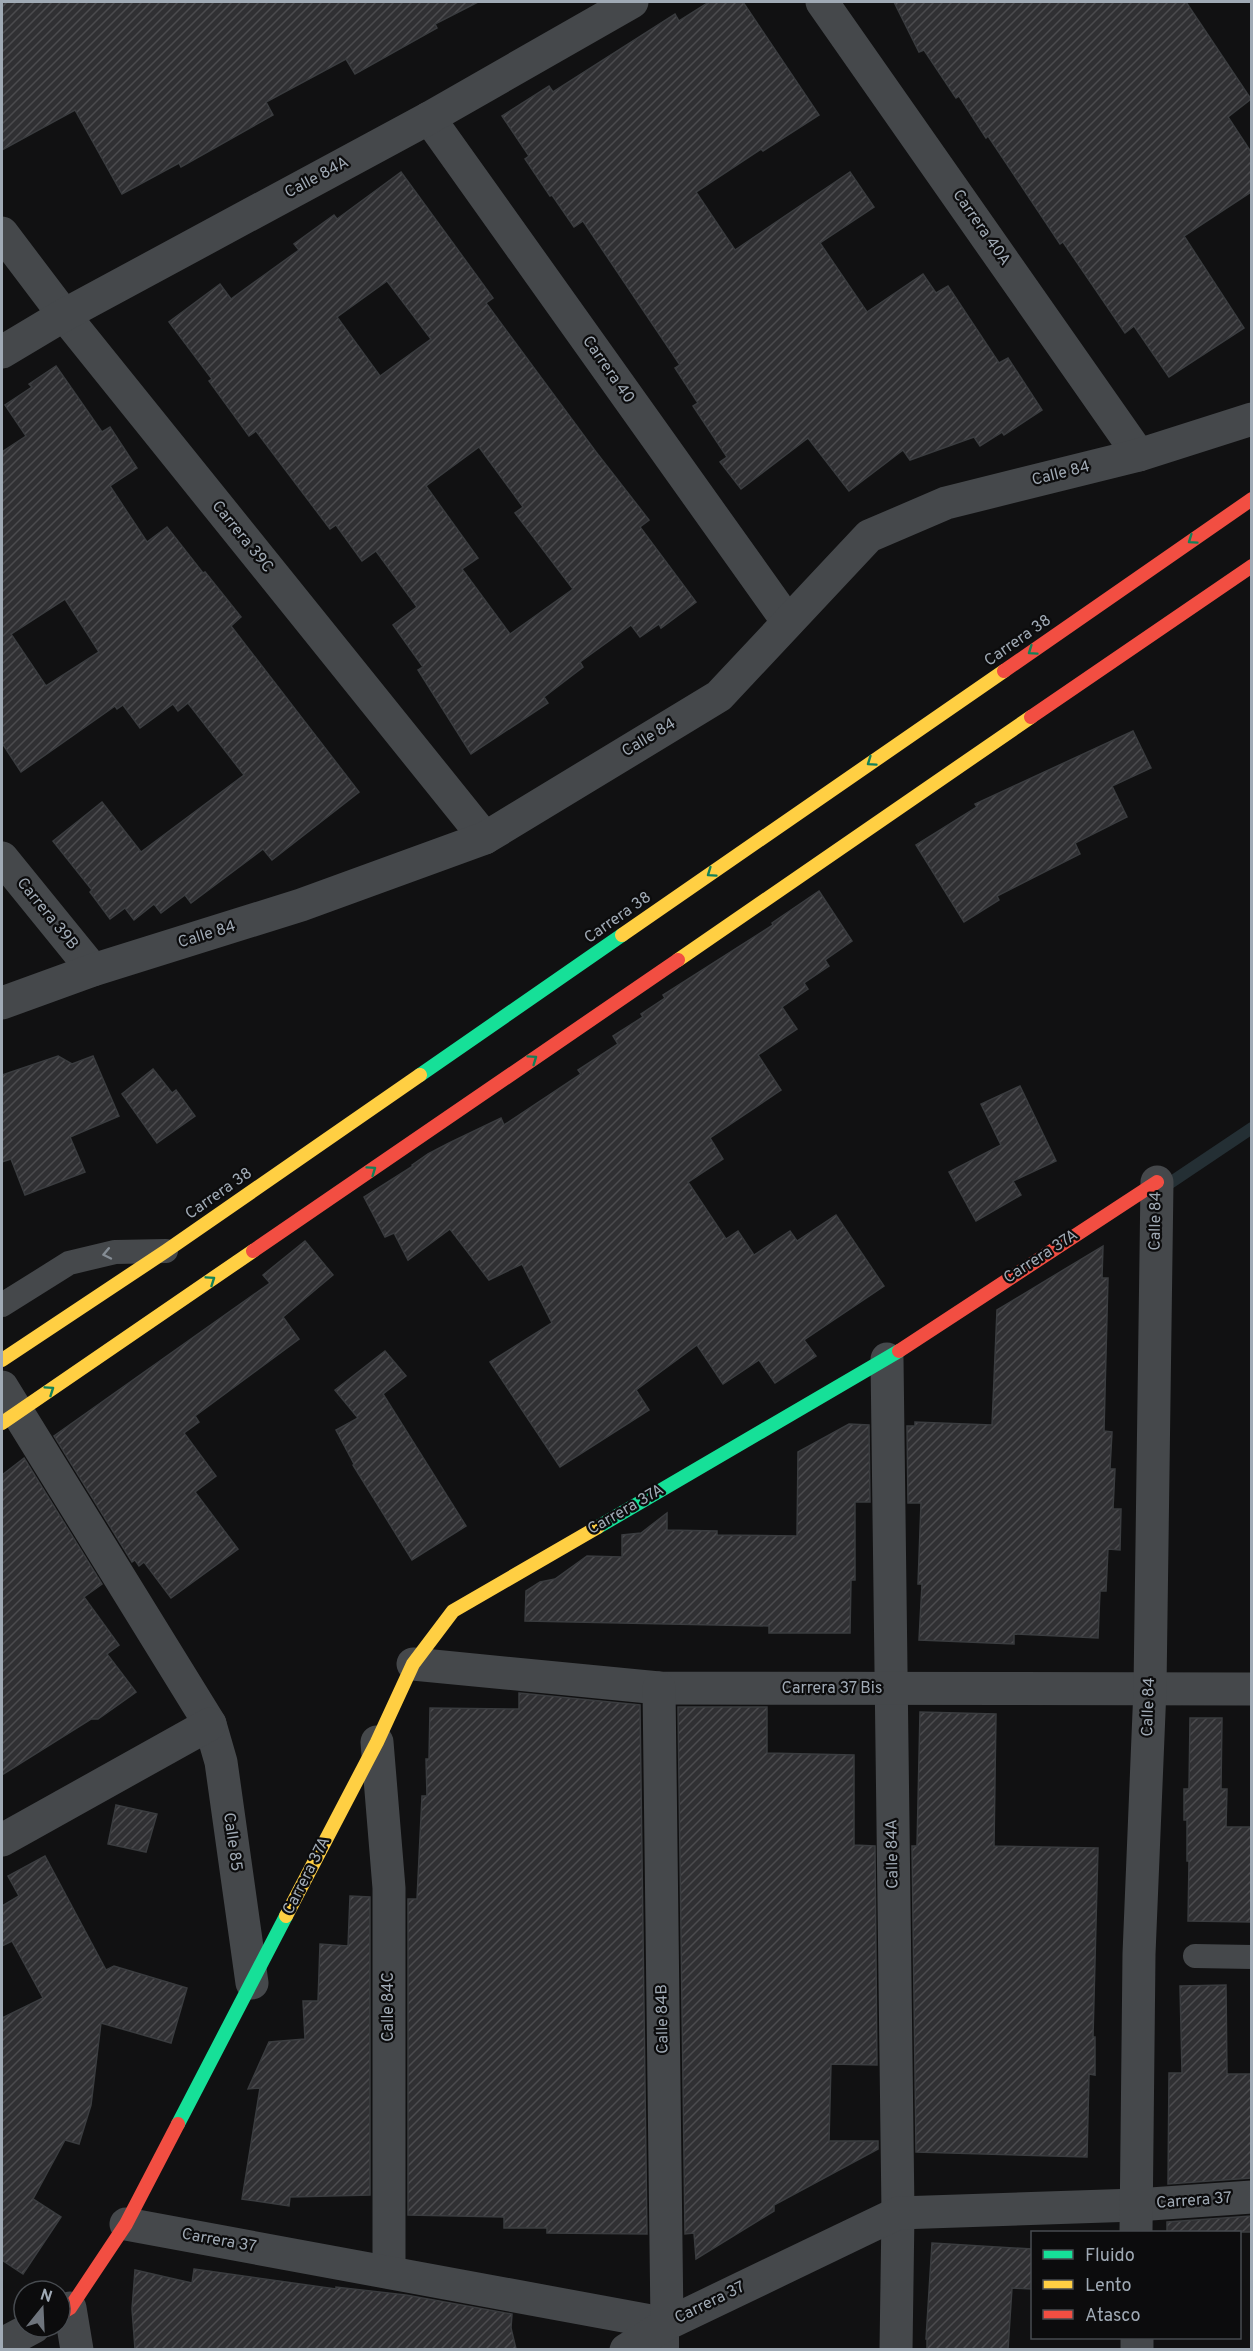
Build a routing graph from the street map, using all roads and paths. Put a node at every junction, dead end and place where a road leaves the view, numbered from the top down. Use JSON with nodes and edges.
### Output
{"nodes":[{"id":1,"x":632,"y":2,"type":"edge"},
{"id":2,"x":822,"y":2,"type":"edge"},
{"id":3,"x":429,"y":118,"type":"junction"},
{"id":4,"x":2,"y":233,"type":"edge"},
{"id":5,"x":64,"y":315,"type":"junction"},
{"id":6,"x":2,"y":352,"type":"edge"},
{"id":7,"x":1251,"y":419,"type":"edge"},
{"id":8,"x":1139,"y":455,"type":"junction"},
{"id":9,"x":1251,"y":499,"type":"edge"},
{"id":10,"x":1251,"y":566,"type":"edge"},
{"id":11,"x":788,"y":622,"type":"junction"},
{"id":12,"x":485,"y":838,"type":"junction"},
{"id":13,"x":2,"y":858,"type":"edge"},
{"id":14,"x":93,"y":970,"type":"junction"},
{"id":15,"x":2,"y":1003,"type":"edge"},
{"id":16,"x":1157,"y":1182,"type":"joint"},
{"id":17,"x":166,"y":1251,"type":"junction"},
{"id":18,"x":2,"y":1305,"type":"edge"},
{"id":19,"x":887,"y":1359,"type":"junction"},
{"id":20,"x":2,"y":1360,"type":"edge"},
{"id":21,"x":7,"y":1407,"type":"edge"},
{"id":22,"x":414,"y":1664,"type":"junction"},
{"id":23,"x":659,"y":1688,"type":"junction"},
{"id":24,"x":1150,"y":1688,"type":"junction"},
{"id":25,"x":1251,"y":1689,"type":"edge"},
{"id":26,"x":890,"y":1690,"type":"junction"},
{"id":27,"x":210,"y":1724,"type":"junction"},
{"id":28,"x":377,"y":1742,"type":"junction"},
{"id":29,"x":2,"y":1840,"type":"edge"},
{"id":30,"x":1195,"y":1956,"type":"dead end"},
{"id":31,"x":1251,"y":1957,"type":"edge"},
{"id":32,"x":252,"y":1983,"type":"junction"},
{"id":33,"x":1251,"y":2197,"type":"edge"},
{"id":34,"x":898,"y":2213,"type":"junction"},
{"id":35,"x":1136,"y":2219,"type":"edge"},
{"id":36,"x":126,"y":2224,"type":"junction"},
{"id":37,"x":388,"y":2272,"type":"junction"},
{"id":38,"x":72,"y":2301,"type":"edge"},
{"id":39,"x":72,"y":2333,"type":"edge"},
{"id":40,"x":667,"y":2337,"type":"edge"},
{"id":41,"x":77,"y":2349,"type":"edge"},
{"id":42,"x":626,"y":2349,"type":"edge"},
{"id":43,"x":896,"y":2349,"type":"edge"}],
"edges":[{"from":1,"to":3,"type":"street","name":"Calle 84A"},
{"from":2,"to":8,"type":"street","name":"Carrera 40A"},
{"from":3,"to":5,"type":"street","name":"Calle 84A"},
{"from":3,"to":11,"type":"street","name":"Carrera 40"},
{"from":4,"to":5,"type":"street","name":"Carrera 39C"},
{"from":5,"to":6,"type":"street","name":"Calle 84A"},
{"from":5,"to":12,"type":"street","name":"Carrera 39C"},
{"from":7,"to":8,"type":"street","name":"Calle 84"},
{"from":8,"to":11,"type":"street","name":"Calle 84"},
{"from":9,"to":17,"type":"main road","name":"Carrera 38","one_way":true},
{"from":21,"to":10,"type":"main road","one_way":true},
{"from":11,"to":12,"type":"street","name":"Calle 84"},
{"from":12,"to":14,"type":"street","name":"Calle 84"},
{"from":13,"to":14,"type":"street","name":"Carrera 39B"},
{"from":14,"to":15,"type":"street","name":"Calle 84"},
{"from":16,"to":19,"type":"main road","name":"Carrera 37A"},
{"from":16,"to":24,"type":"street","name":"Calle 84"},
{"from":17,"to":18,"type":"lane","one_way":true},
{"from":17,"to":20,"type":"main road","name":"Carrera 38"},
{"from":19,"to":22,"type":"main road","name":"Carrera 37A"},
{"from":19,"to":26,"type":"street","name":"Calle 84A"},
{"from":21,"to":27,"type":"street","name":"Calle 85"},
{"from":22,"to":23,"type":"street","name":"Carrera 37 Bis"},
{"from":22,"to":28,"type":"main road","name":"Carrera 37A"},
{"from":23,"to":26,"type":"street","name":"Carrera 37 Bis"},
{"from":23,"to":40,"type":"street","name":"Calle 84B"},
{"from":24,"to":25,"type":"street","name":"Carrera 37 Bis"},
{"from":24,"to":26,"type":"street","name":"Carrera 37 Bis"},
{"from":24,"to":35,"type":"street","name":"Calle 84"},
{"from":26,"to":34,"type":"street","name":"Calle 84A"},
{"from":27,"to":29,"type":"street"},
{"from":27,"to":32,"type":"street","name":"Calle 85"},
{"from":28,"to":32,"type":"main road","name":"Carrera 37A"},
{"from":28,"to":37,"type":"street","name":"Calle 84C"},
{"from":30,"to":31,"type":"lane"},
{"from":32,"to":36,"type":"main road"},
{"from":33,"to":35,"type":"street","name":"Carrera 37"},
{"from":34,"to":35,"type":"street","name":"Carrera 37"},
{"from":34,"to":40,"type":"street","name":"Carrera 37"},
{"from":34,"to":43,"type":"street","name":"Calle 84A"},
{"from":36,"to":37,"type":"street","name":"Carrera 37"},
{"from":36,"to":38,"type":"main road"},
{"from":37,"to":40,"type":"street","name":"Carrera 37"},
{"from":39,"to":41,"type":"street"},
{"from":40,"to":42,"type":"street"}]}
